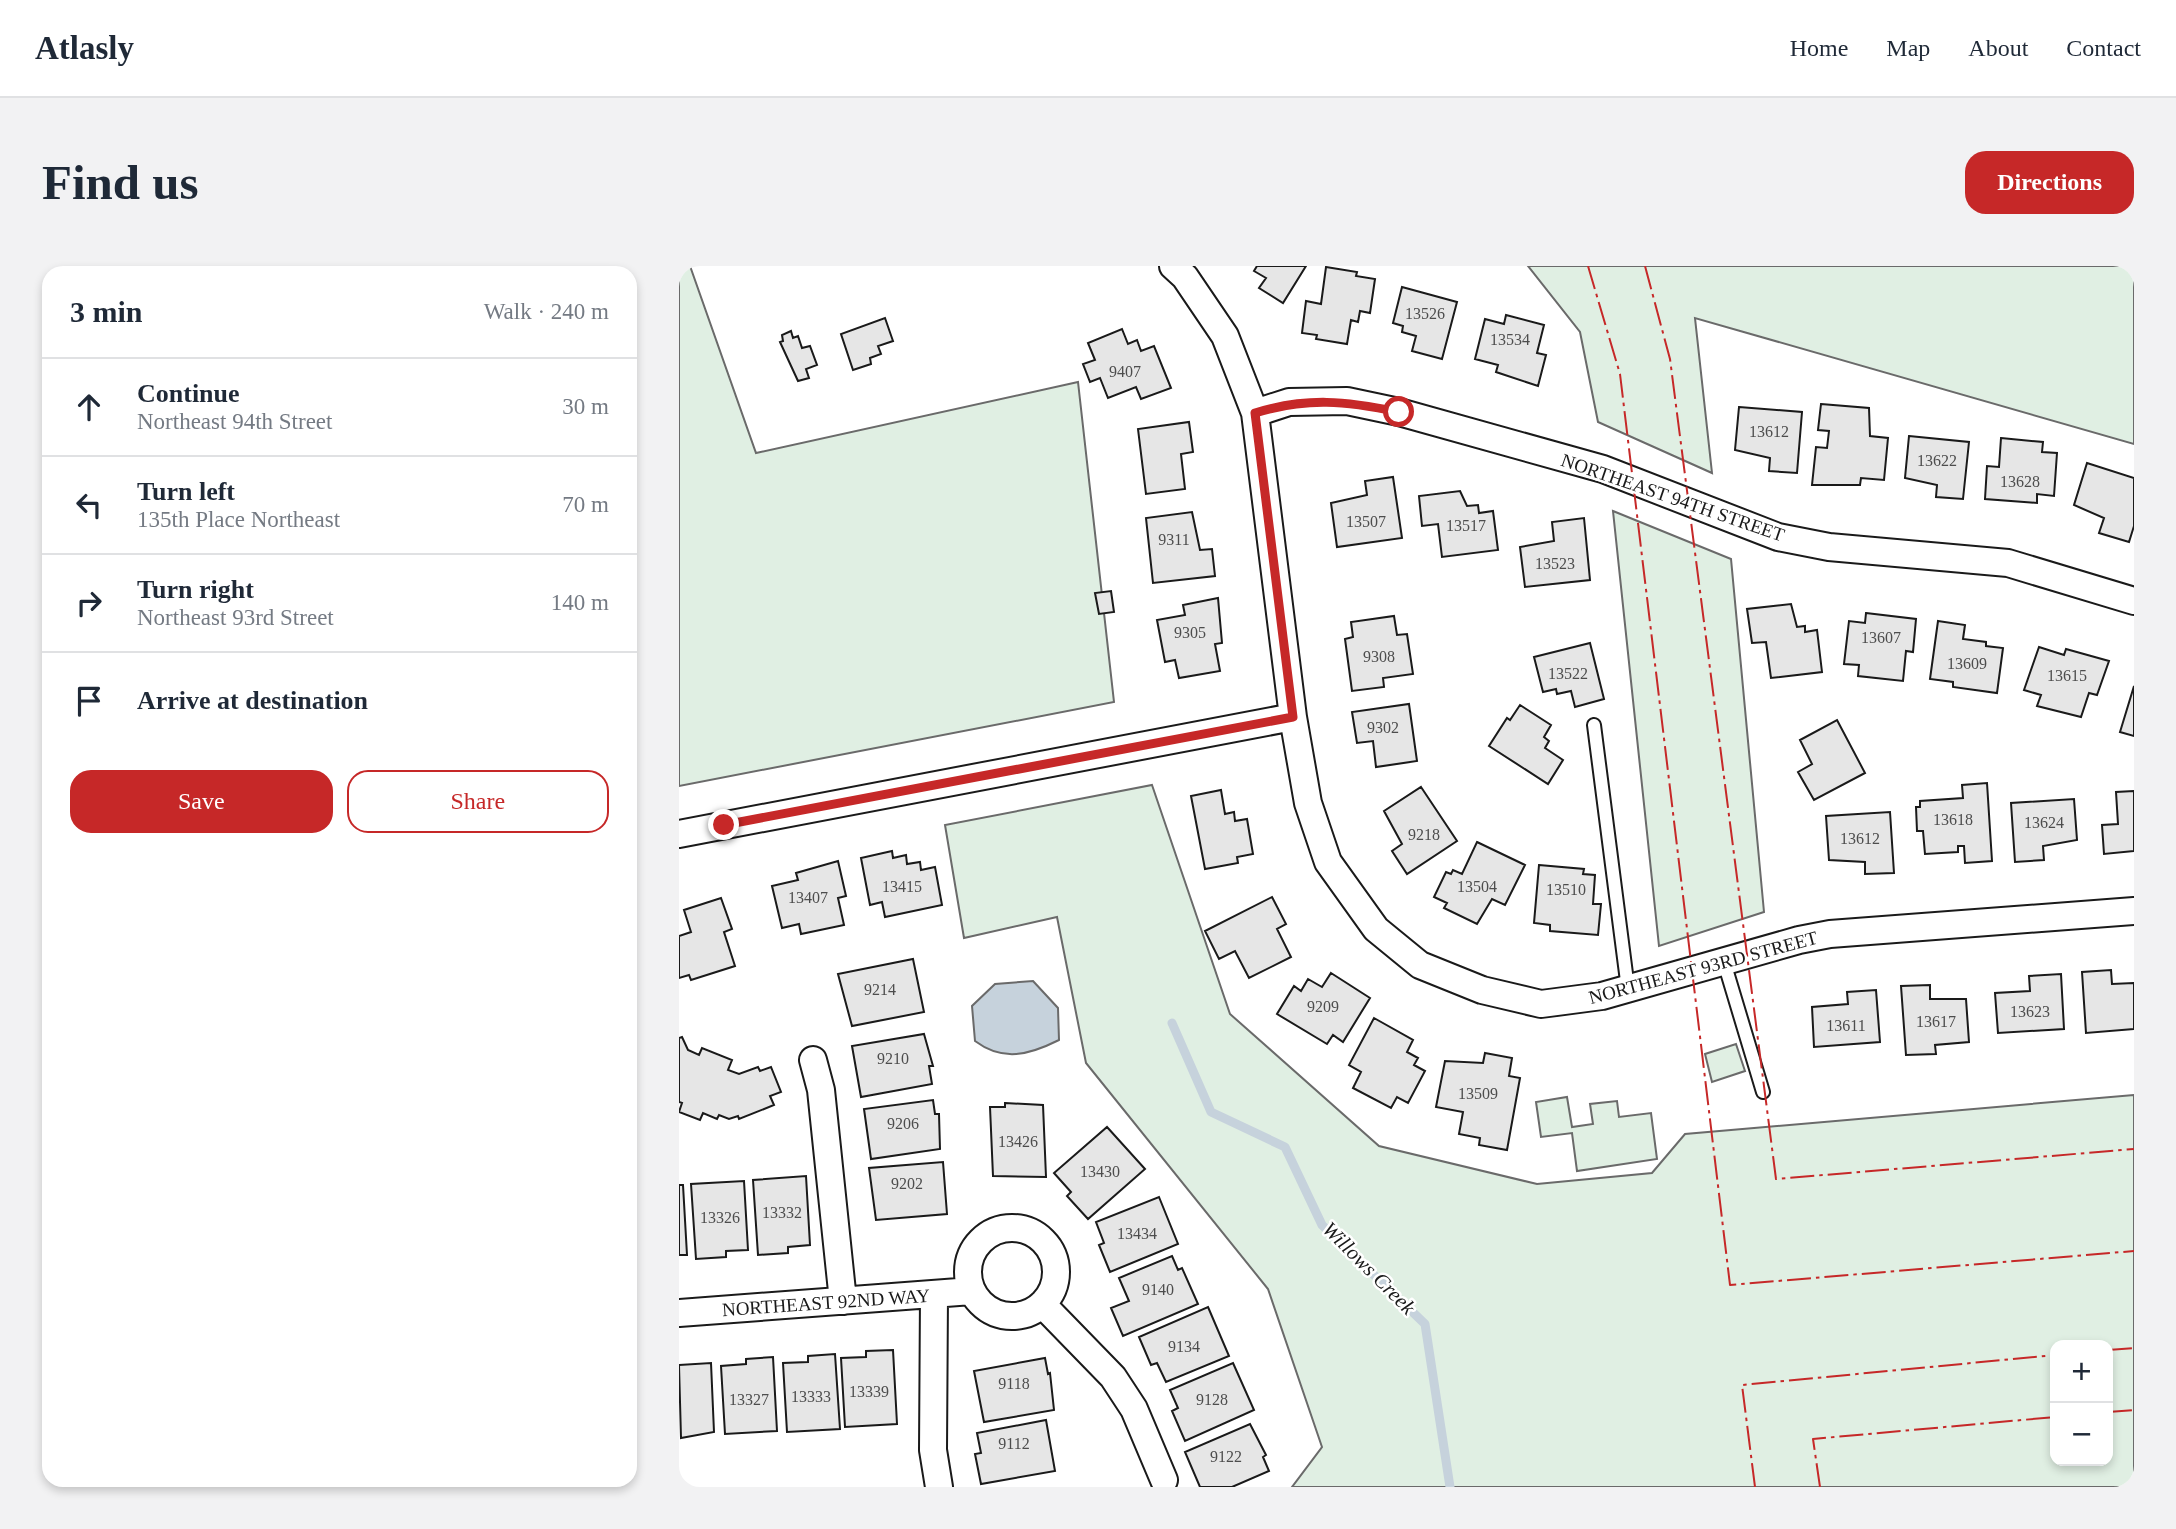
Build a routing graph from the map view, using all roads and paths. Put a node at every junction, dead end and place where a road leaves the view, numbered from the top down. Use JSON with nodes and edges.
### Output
{"nodes":[{"id":1,"x":1173,"y":266,"type":"edge"},
{"id":2,"x":1255,"y":413,"type":"junction"},
{"id":3,"x":2134,"y":601,"type":"edge"},
{"id":4,"x":1293,"y":717,"type":"junction"},
{"id":5,"x":1594,"y":724,"type":"dead end"},
{"id":6,"x":679,"y":834,"type":"edge"},
{"id":7,"x":2134,"y":911,"type":"edge"},
{"id":8,"x":1724,"y":962,"type":"junction"},
{"id":9,"x":1628,"y":989,"type":"junction"},
{"id":10,"x":813,"y":1060,"type":"dead end"},
{"id":11,"x":1763,"y":1092,"type":"dead end"},
{"id":12,"x":972,"y":1291,"type":"junction"},
{"id":13,"x":934,"y":1295,"type":"junction"},
{"id":14,"x":843,"y":1301,"type":"junction"},
{"id":15,"x":1042,"y":1304,"type":"junction"},
{"id":16,"x":679,"y":1313,"type":"edge"},
{"id":17,"x":1164,"y":1480,"type":"dead end"},
{"id":18,"x":939,"y":1487,"type":"edge"}],
"edges":[{"from":1,"to":2,"type":"street","name":"NORTHEAST 93RD STREET"},
{"from":2,"to":3,"type":"street","name":"NORTHEAST 94TH STREET"},
{"from":2,"to":4,"type":"street","name":"NORTHEAST 93RD STREET"},
{"from":4,"to":6,"type":"street"},
{"from":4,"to":9,"type":"street","name":"NORTHEAST 93RD STREET"},
{"from":5,"to":9,"type":"lane"},
{"from":7,"to":8,"type":"street","name":"NORTHEAST 93RD STREET"},
{"from":8,"to":9,"type":"street","name":"NORTHEAST 93RD STREET"},
{"from":8,"to":11,"type":"lane"},
{"from":10,"to":14,"type":"street"},
{"from":12,"to":13,"type":"street","name":"NORTHEAST 92ND WAY"},
{"from":12,"to":15,"type":"street"},
{"from":12,"to":15,"type":"street"},
{"from":13,"to":14,"type":"street","name":"NORTHEAST 92ND WAY"},
{"from":13,"to":18,"type":"street"},
{"from":14,"to":16,"type":"street","name":"NORTHEAST 92ND WAY"},
{"from":15,"to":17,"type":"street"}]}
